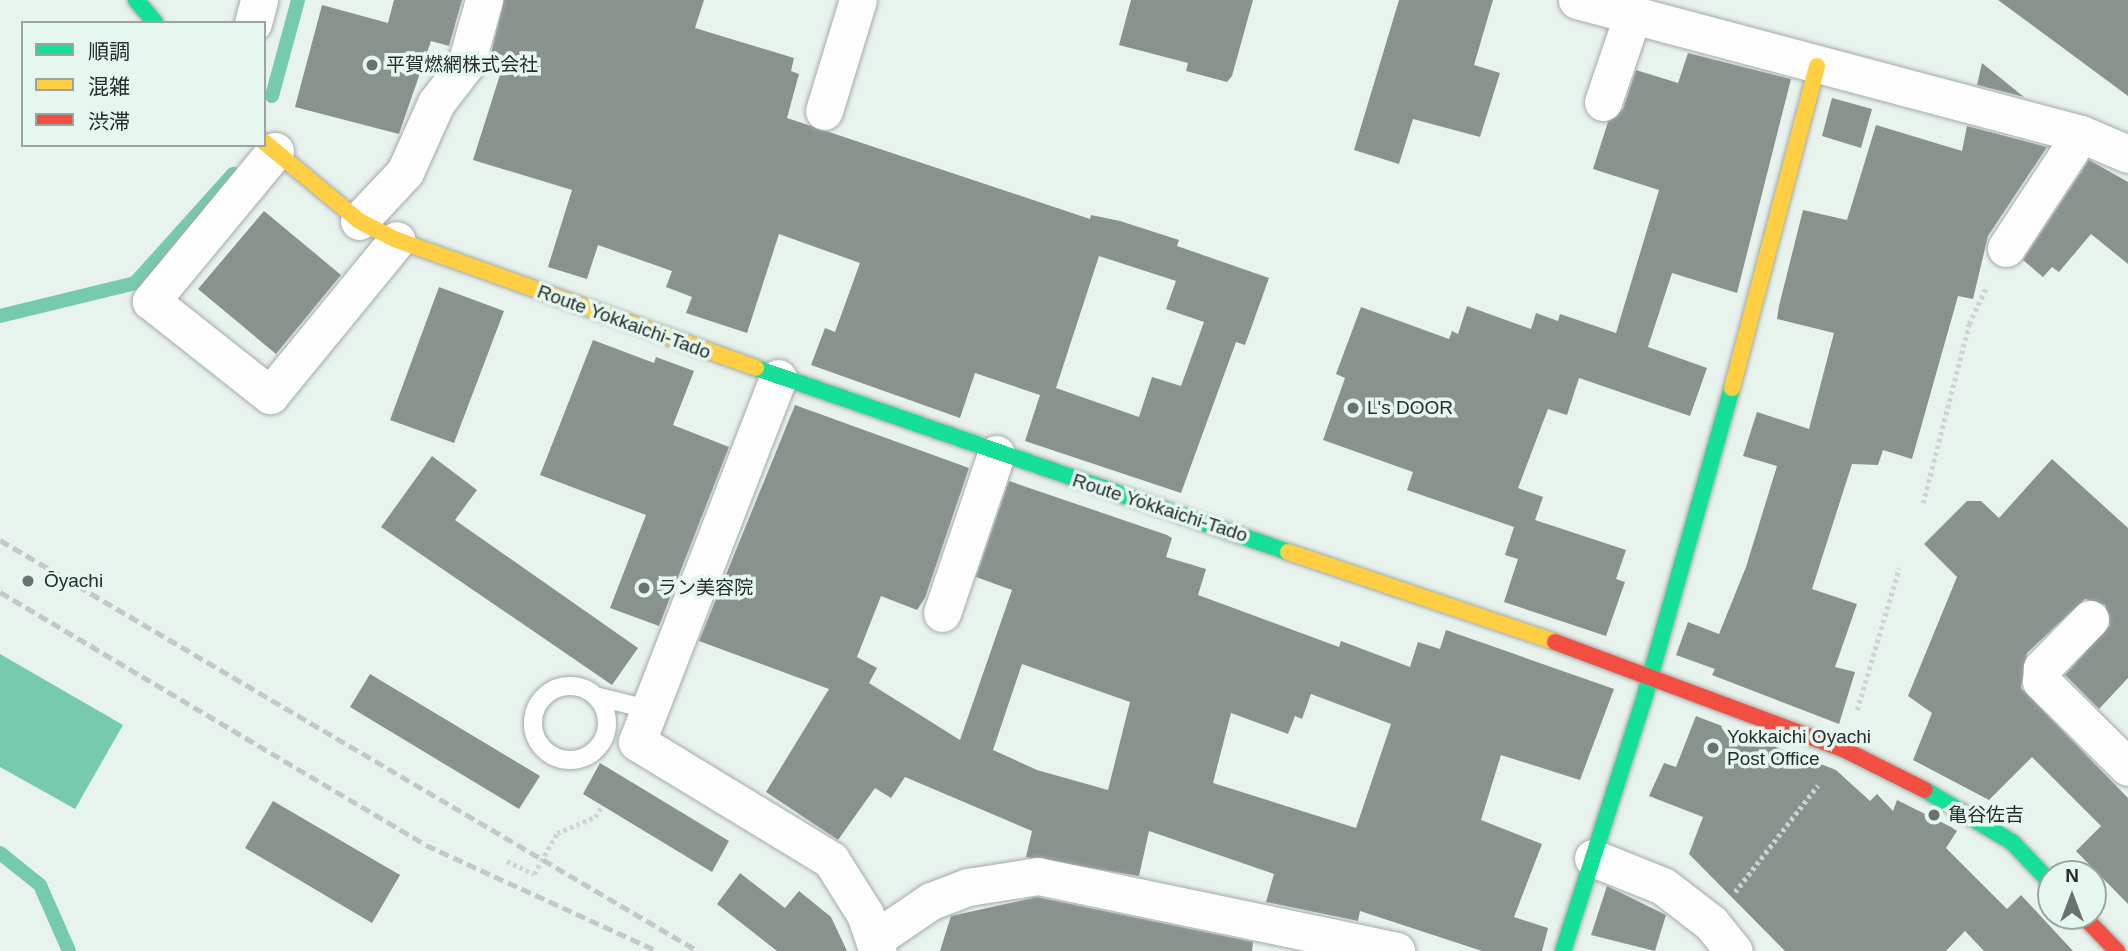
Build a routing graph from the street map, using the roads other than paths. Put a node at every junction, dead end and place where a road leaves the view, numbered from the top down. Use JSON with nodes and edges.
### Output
{"nodes":[{"id":1,"x":136,"y":0,"type":"edge"},
{"id":2,"x":259,"y":0,"type":"edge"},
{"id":3,"x":484,"y":0,"type":"edge"},
{"id":4,"x":858,"y":0,"type":"edge"},
{"id":5,"x":1577,"y":0,"type":"edge"},
{"id":6,"x":1633,"y":14,"type":"junction"},
{"id":7,"x":153,"y":21,"type":"edge"},
{"id":8,"x":254,"y":21,"type":"edge"},
{"id":9,"x":1817,"y":66,"type":"junction"},
{"id":10,"x":1603,"y":102,"type":"dead end"},
{"id":11,"x":824,"y":111,"type":"dead end"},
{"id":12,"x":2081,"y":134,"type":"junction"},
{"id":13,"x":270,"y":146,"type":"edge"},
{"id":14,"x":2125,"y":146,"type":"edge"},
{"id":15,"x":359,"y":220,"type":"junction"},
{"id":16,"x":397,"y":240,"type":"junction"},
{"id":17,"x":2006,"y":248,"type":"road end"},
{"id":18,"x":778,"y":378,"type":"junction"},
{"id":19,"x":996,"y":454,"type":"junction"},
{"id":20,"x":942,"y":612,"type":"dead end"},
{"id":21,"x":2090,"y":619,"type":"dead end"},
{"id":22,"x":1647,"y":673,"type":"junction"},
{"id":23,"x":598,"y":698,"type":"junction"},
{"id":24,"x":642,"y":726,"type":"junction"},
{"id":25,"x":596,"y":751,"type":"junction"},
{"id":26,"x":2128,"y":766,"type":"edge"},
{"id":27,"x":1593,"y":858,"type":"junction"},
{"id":28,"x":2037,"y":868,"type":"edge"},
{"id":29,"x":2097,"y":930,"type":"edge"},
{"id":30,"x":876,"y":945,"type":"edge"},
{"id":31,"x":1396,"y":951,"type":"edge"},
{"id":32,"x":1563,"y":951,"type":"edge"},
{"id":33,"x":1734,"y":951,"type":"edge"},
{"id":34,"x":2117,"y":951,"type":"edge"}],
"edges":[{"from":1,"to":7,"type":"main road"},
{"from":2,"to":8,"type":"street"},
{"from":3,"to":15,"type":"street"},
{"from":4,"to":11,"type":"street"},
{"from":5,"to":6,"type":"street"},
{"from":6,"to":9,"type":"street"},
{"from":6,"to":10,"type":"street"},
{"from":9,"to":12,"type":"street"},
{"from":9,"to":22,"type":"main road"},
{"from":12,"to":14,"type":"street"},
{"from":12,"to":17,"type":"street"},
{"from":13,"to":15,"type":"main road","name":"Route Yokkaichi-Tado"},
{"from":13,"to":16,"type":"street"},
{"from":15,"to":16,"type":"main road","name":"Route Yokkaichi-Tado"},
{"from":16,"to":18,"type":"main road","name":"Route Yokkaichi-Tado"},
{"from":18,"to":19,"type":"main road","name":"Route Yokkaichi-Tado"},
{"from":18,"to":24,"type":"street"},
{"from":19,"to":20,"type":"street"},
{"from":19,"to":22,"type":"main road","name":"Route Yokkaichi-Tado"},
{"from":21,"to":26,"type":"street"},
{"from":22,"to":27,"type":"main road"},
{"from":22,"to":28,"type":"main road","name":"Route Yokkaichi-Tado"},
{"from":23,"to":24,"type":"lane"},
{"from":23,"to":25,"type":"lane"},
{"from":23,"to":25,"type":"lane"},
{"from":24,"to":25,"type":"lane"},
{"from":24,"to":30,"type":"street"},
{"from":27,"to":32,"type":"main road"},
{"from":27,"to":33,"type":"street"},
{"from":29,"to":34,"type":"main road"},
{"from":30,"to":31,"type":"street"}]}
